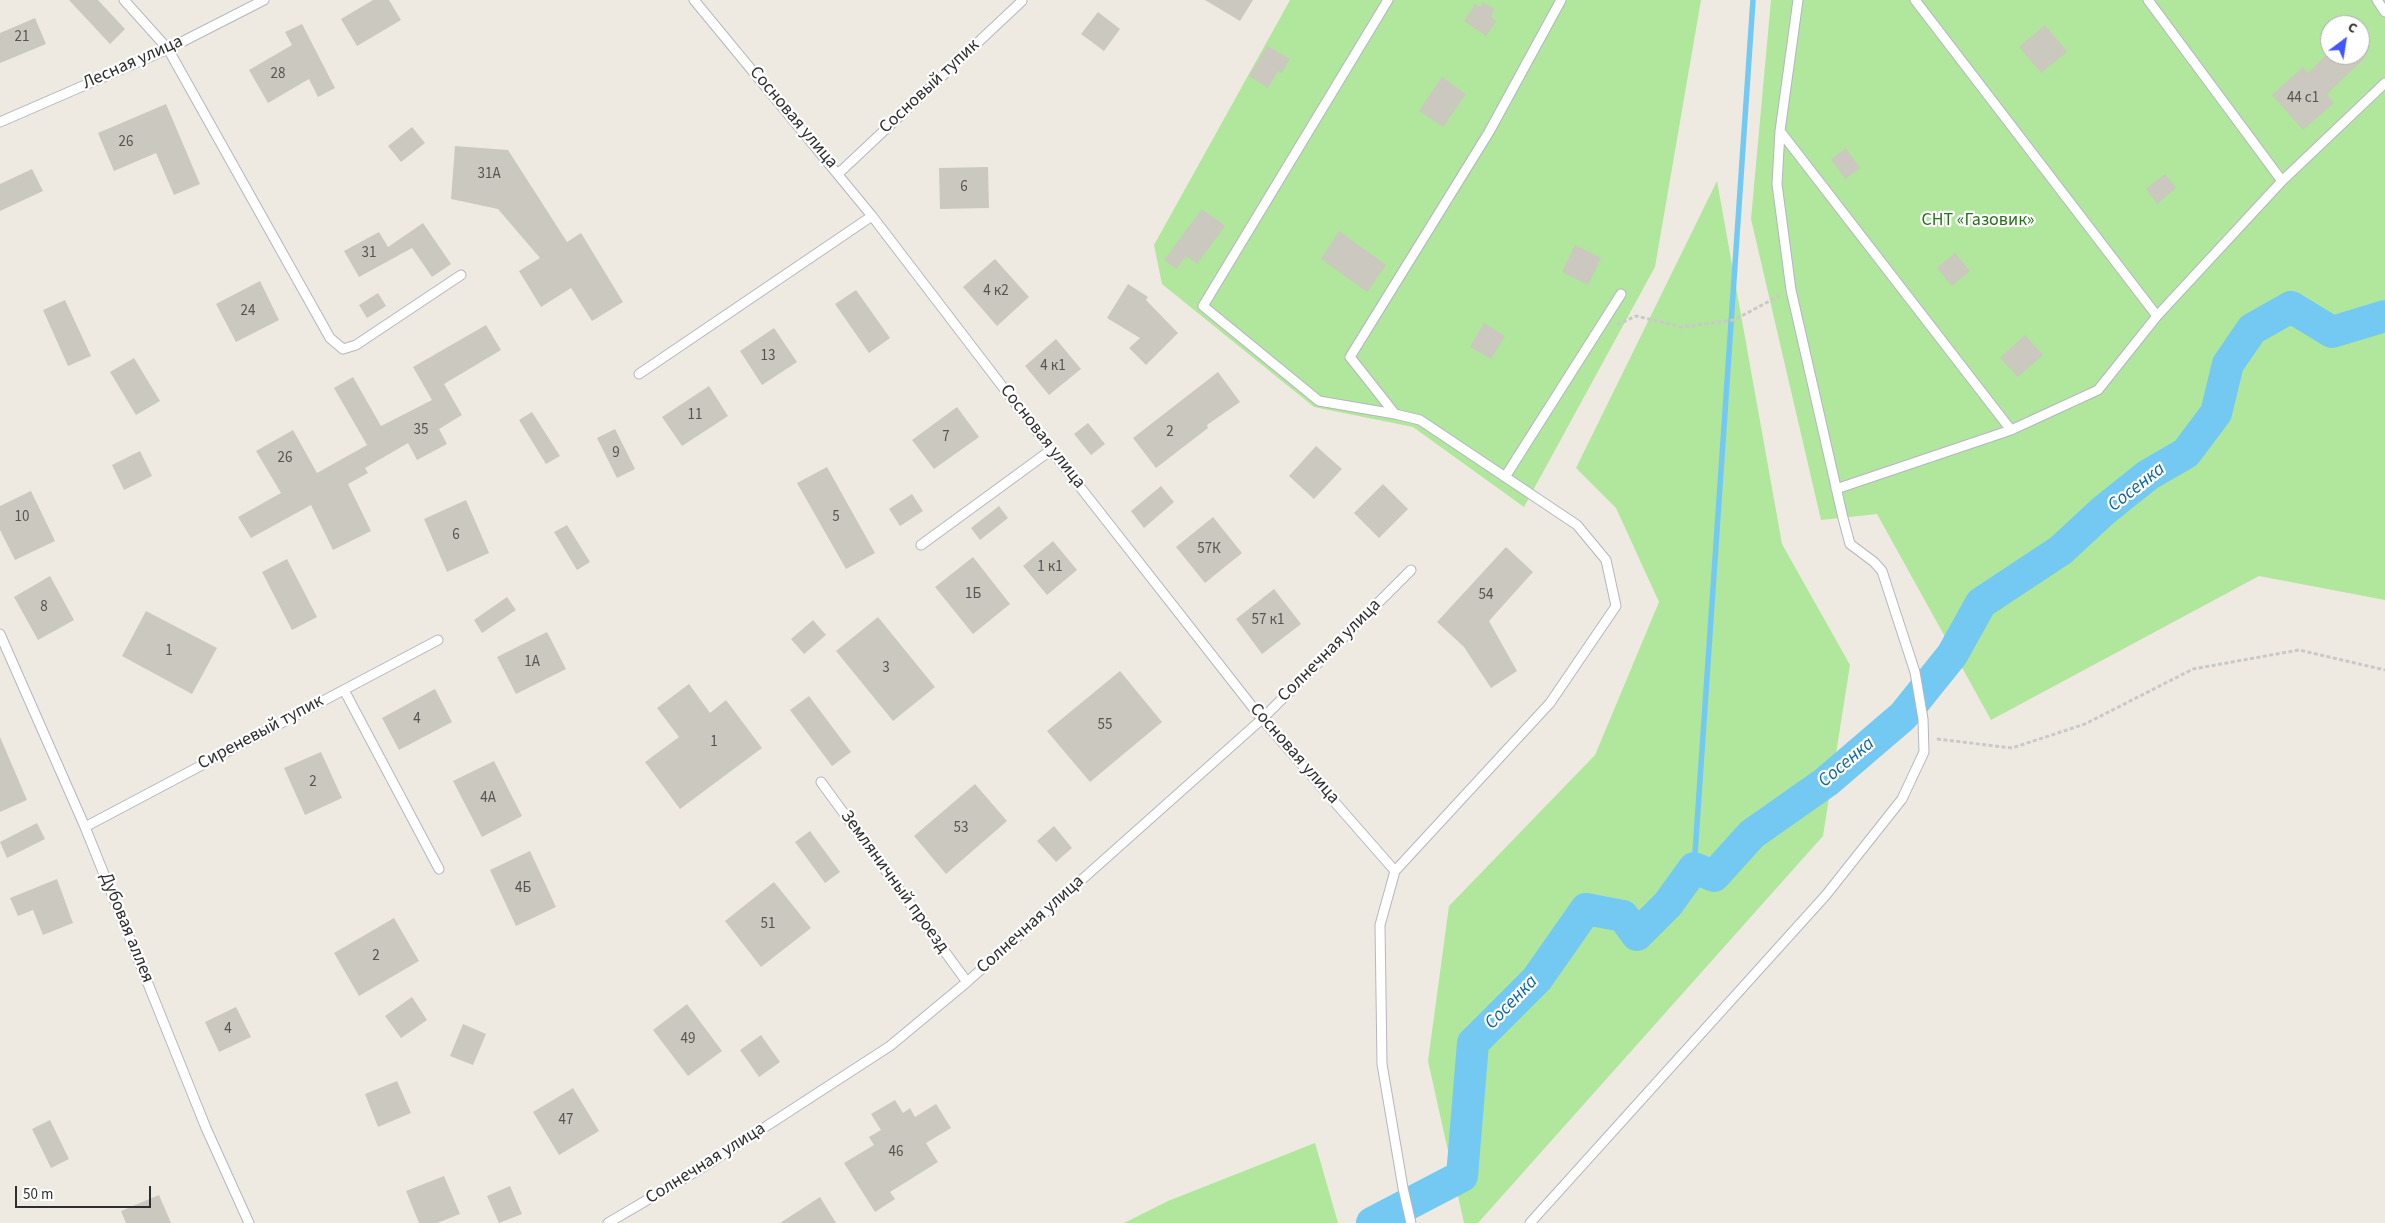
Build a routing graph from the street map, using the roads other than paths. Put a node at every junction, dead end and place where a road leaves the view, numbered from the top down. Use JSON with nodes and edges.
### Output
{"nodes":[{"id":1,"x":124,"y":0,"type":"edge"},
{"id":2,"x":264,"y":0,"type":"edge"},
{"id":3,"x":694,"y":0,"type":"edge"},
{"id":4,"x":1388,"y":0,"type":"edge"},
{"id":5,"x":1561,"y":0,"type":"edge"},
{"id":6,"x":1915,"y":0,"type":"edge"},
{"id":7,"x":2148,"y":0,"type":"edge"},
{"id":8,"x":2377,"y":0,"type":"edge"},
{"id":9,"x":1022,"y":1,"type":"dead end"},
{"id":10,"x":1801,"y":2,"type":"edge"},
{"id":11,"x":2385,"y":12,"type":"edge"},
{"id":12,"x":168,"y":49,"type":"junction"},
{"id":13,"x":2385,"y":83,"type":"edge"},
{"id":14,"x":0,"y":122,"type":"edge"},
{"id":15,"x":1780,"y":132,"type":"junction"},
{"id":16,"x":839,"y":173,"type":"junction"},
{"id":17,"x":2282,"y":181,"type":"junction"},
{"id":18,"x":872,"y":216,"type":"junction"},
{"id":19,"x":461,"y":275,"type":"dead end"},
{"id":20,"x":1621,"y":294,"type":"dead end"},
{"id":21,"x":2157,"y":316,"type":"junction"},
{"id":22,"x":639,"y":374,"type":"dead end"},
{"id":23,"x":1395,"y":414,"type":"junction"},
{"id":24,"x":2011,"y":430,"type":"junction"},
{"id":25,"x":1051,"y":450,"type":"junction"},
{"id":26,"x":1505,"y":477,"type":"junction"},
{"id":27,"x":1836,"y":489,"type":"junction"},
{"id":28,"x":921,"y":545,"type":"dead end"},
{"id":29,"x":1411,"y":570,"type":"dead end"},
{"id":30,"x":0,"y":634,"type":"edge"},
{"id":31,"x":438,"y":640,"type":"dead end"},
{"id":32,"x":344,"y":690,"type":"junction"},
{"id":33,"x":1262,"y":719,"type":"junction"},
{"id":34,"x":821,"y":782,"type":"dead end"},
{"id":35,"x":86,"y":827,"type":"junction"},
{"id":36,"x":439,"y":869,"type":"dead end"},
{"id":37,"x":1395,"y":871,"type":"junction"},
{"id":38,"x":967,"y":982,"type":"junction"},
{"id":39,"x":1410,"y":1220,"type":"edge"},
{"id":40,"x":249,"y":1223,"type":"edge"},
{"id":41,"x":608,"y":1223,"type":"edge"},
{"id":42,"x":1530,"y":1223,"type":"edge"}],
"edges":[{"from":1,"to":12,"type":"lane"},
{"from":2,"to":12,"type":"lane","name":"Лесная улица"},
{"from":3,"to":16,"type":"lane","name":"Сосновая улица"},
{"from":4,"to":23,"type":"lane"},
{"from":5,"to":23,"type":"lane"},
{"from":6,"to":21,"type":"lane"},
{"from":7,"to":17,"type":"lane"},
{"from":8,"to":11,"type":"lane"},
{"from":9,"to":16,"type":"lane","name":"Сосновый тупик"},
{"from":10,"to":15,"type":"lane"},
{"from":12,"to":14,"type":"lane","name":"Лесная улица"},
{"from":12,"to":19,"type":"lane"},
{"from":13,"to":17,"type":"lane"},
{"from":15,"to":24,"type":"lane"},
{"from":15,"to":27,"type":"lane"},
{"from":16,"to":18,"type":"lane","name":"Сосновая улица"},
{"from":17,"to":21,"type":"lane"},
{"from":18,"to":22,"type":"lane"},
{"from":18,"to":25,"type":"lane","name":"Сосновая улица"},
{"from":20,"to":26,"type":"lane"},
{"from":21,"to":24,"type":"lane"},
{"from":23,"to":26,"type":"lane"},
{"from":24,"to":27,"type":"lane"},
{"from":25,"to":28,"type":"lane"},
{"from":25,"to":33,"type":"lane","name":"Сосновая улица"},
{"from":26,"to":37,"type":"lane"},
{"from":27,"to":42,"type":"lane"},
{"from":29,"to":33,"type":"lane","name":"Солнечная улица"},
{"from":30,"to":35,"type":"lane","name":"Дубовая аллея"},
{"from":31,"to":32,"type":"lane","name":"Сиреневый тупик"},
{"from":32,"to":35,"type":"lane","name":"Сиреневый тупик"},
{"from":32,"to":36,"type":"lane"},
{"from":33,"to":37,"type":"lane","name":"Сосновая улица"},
{"from":33,"to":38,"type":"lane","name":"Солнечная улица"},
{"from":34,"to":38,"type":"lane","name":"Земляничный проезд"},
{"from":35,"to":40,"type":"lane","name":"Дубовая аллея"},
{"from":37,"to":39,"type":"lane"},
{"from":38,"to":41,"type":"lane","name":"Солнечная улица"}]}
